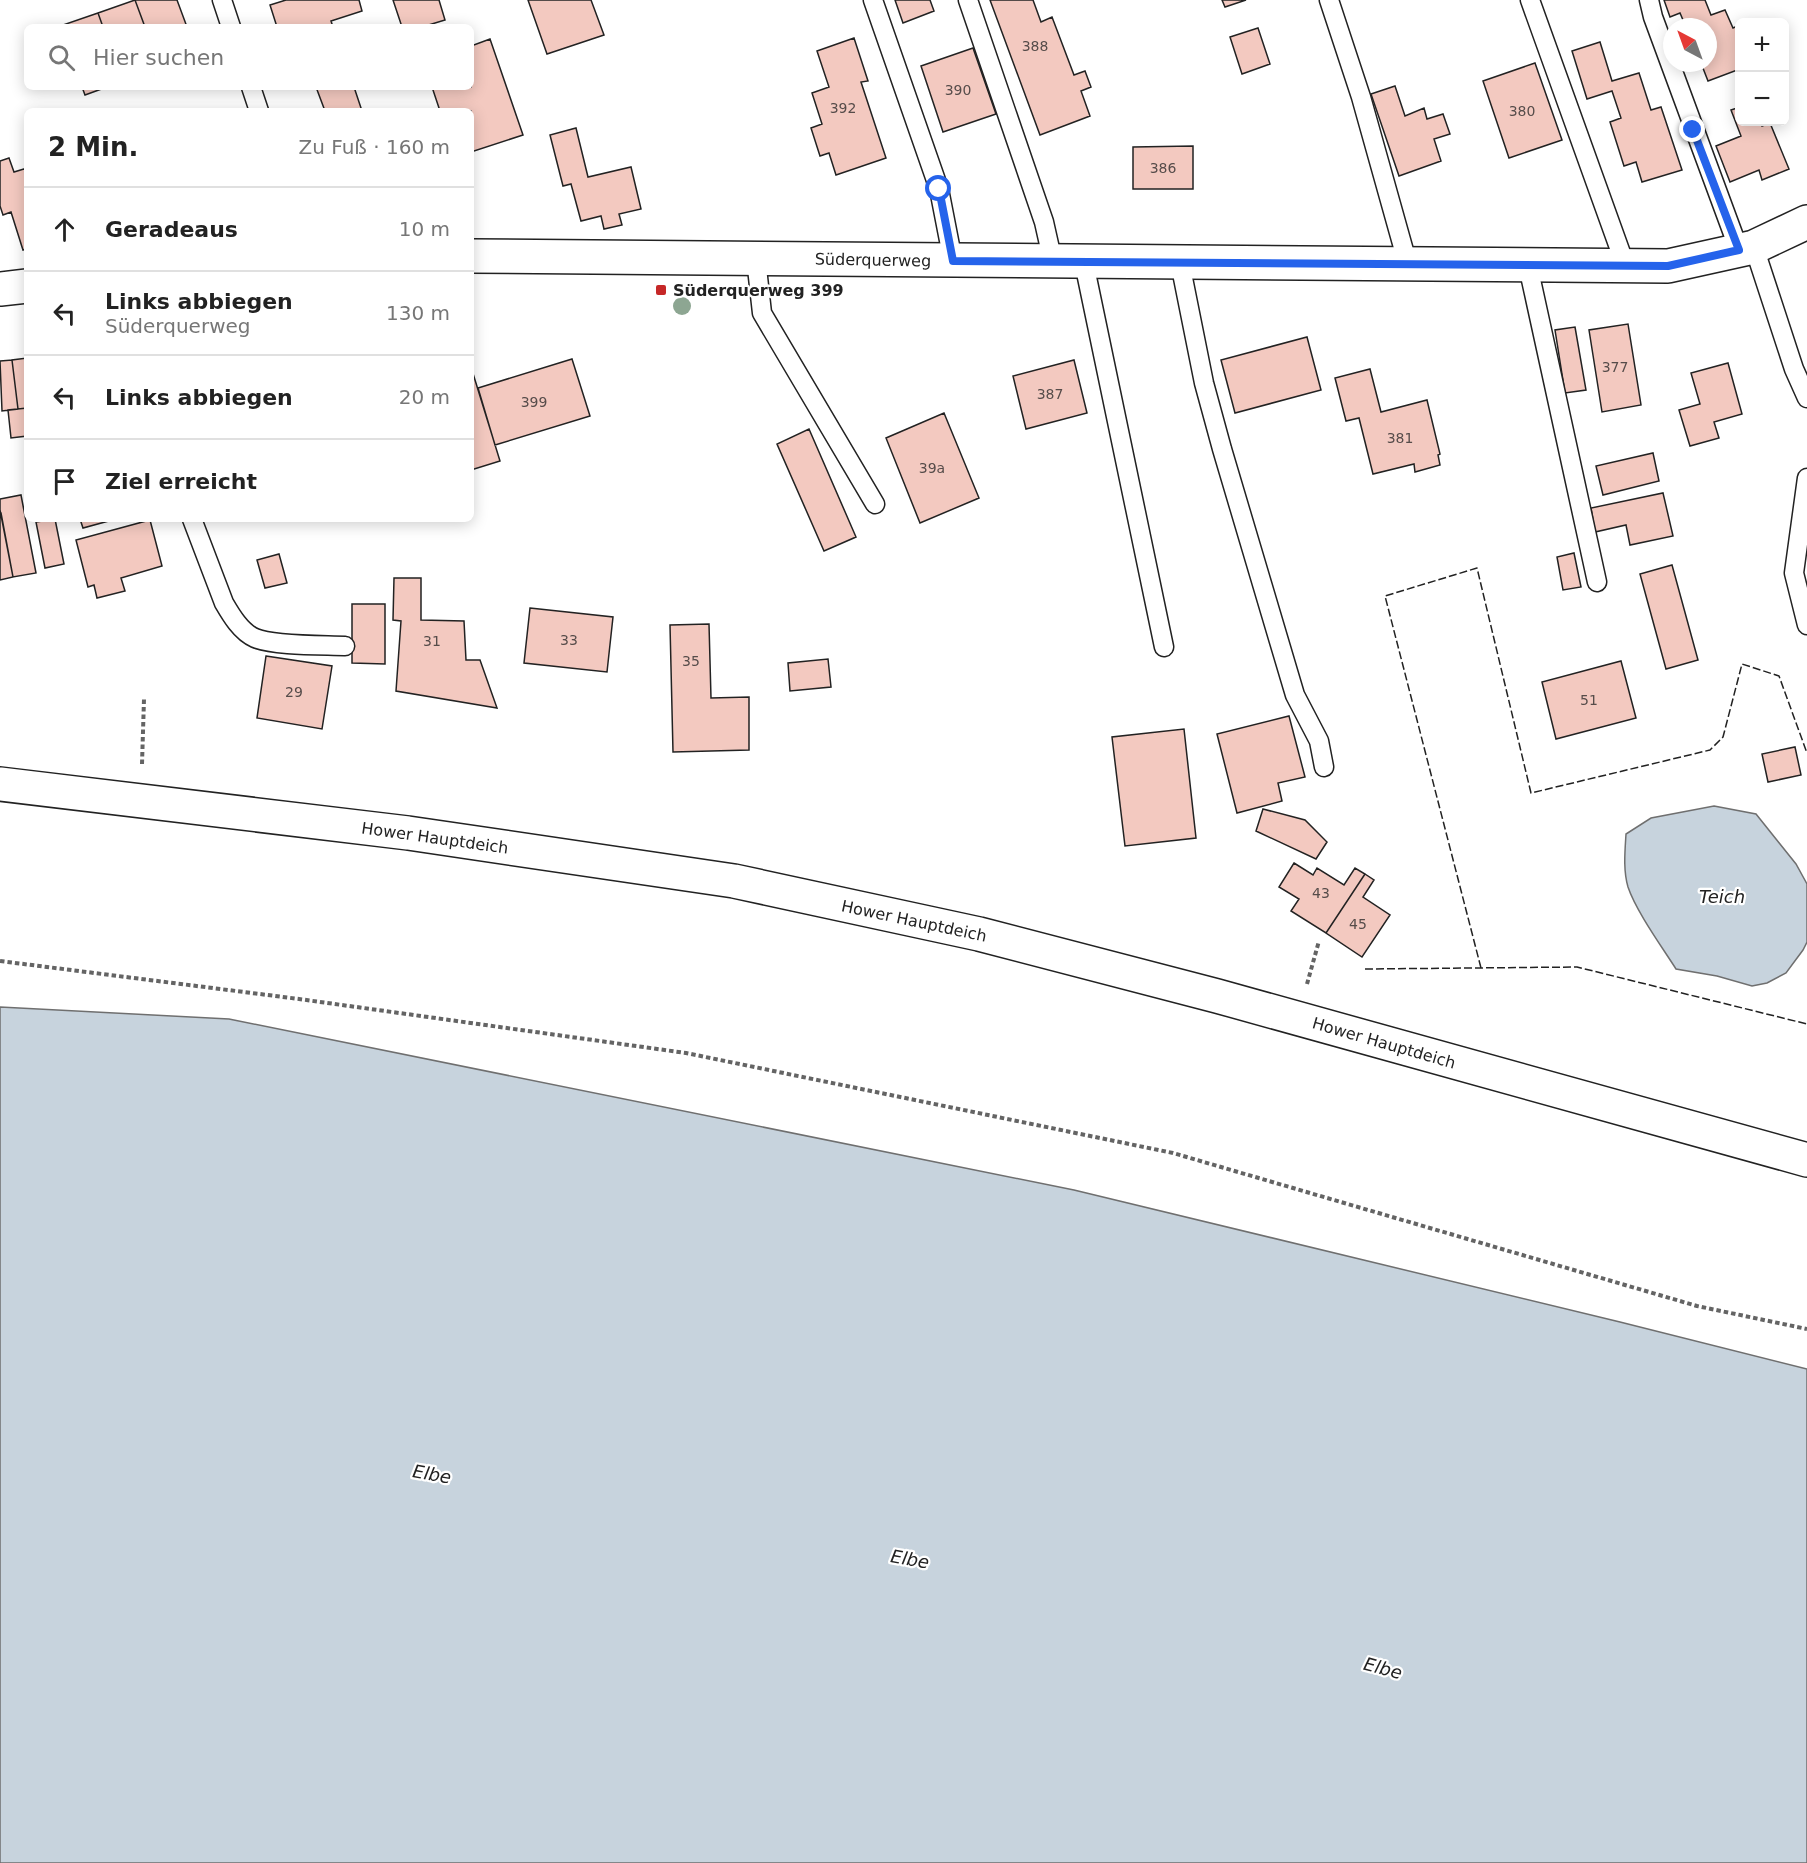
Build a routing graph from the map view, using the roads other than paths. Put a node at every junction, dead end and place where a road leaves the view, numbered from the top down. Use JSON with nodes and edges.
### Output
{"nodes":[{"id":1,"x":222,"y":0,"type":"edge"},
{"id":2,"x":873,"y":0,"type":"edge"},
{"id":3,"x":968,"y":0,"type":"edge"},
{"id":4,"x":1329,"y":0,"type":"edge"},
{"id":5,"x":1530,"y":0,"type":"edge"},
{"id":6,"x":1648,"y":0,"type":"edge"},
{"id":7,"x":230,"y":24,"type":"edge"},
{"id":8,"x":252,"y":90,"type":"edge"},
{"id":9,"x":258,"y":108,"type":"edge"},
{"id":10,"x":1807,"y":222,"type":"edge"},
{"id":11,"x":1746,"y":248,"type":"junction"},
{"id":12,"x":474,"y":256,"type":"edge"},
{"id":13,"x":756,"y":259,"type":"junction"},
{"id":14,"x":953,"y":261,"type":"junction"},
{"id":15,"x":1068,"y":262,"type":"junction"},
{"id":16,"x":1180,"y":263,"type":"junction"},
{"id":17,"x":1408,"y":265,"type":"junction"},
{"id":18,"x":1528,"y":266,"type":"junction"},
{"id":19,"x":1626,"y":267,"type":"junction"},
{"id":20,"x":24,"y":286,"type":"edge"},
{"id":21,"x":0,"y":289,"type":"edge"},
{"id":22,"x":1807,"y":398,"type":"edge"},
{"id":23,"x":1807,"y":478,"type":"edge"},
{"id":24,"x":875,"y":504,"type":"dead end"},
{"id":25,"x":193,"y":522,"type":"edge"},
{"id":26,"x":1597,"y":582,"type":"dead end"},
{"id":27,"x":1807,"y":625,"type":"edge"},
{"id":28,"x":345,"y":646,"type":"dead end"},
{"id":29,"x":1164,"y":646,"type":"dead end"},
{"id":30,"x":1324,"y":767,"type":"dead end"},
{"id":31,"x":0,"y":784,"type":"edge"},
{"id":32,"x":1807,"y":1160,"type":"edge"}],
"edges":[{"from":1,"to":7,"type":"lane"},
{"from":2,"to":14,"type":"lane"},
{"from":3,"to":15,"type":"lane"},
{"from":4,"to":17,"type":"lane"},
{"from":5,"to":19,"type":"lane"},
{"from":6,"to":11,"type":"lane"},
{"from":8,"to":9,"type":"lane"},
{"from":10,"to":11,"type":"street","name":"Süderquerweg"},
{"from":11,"to":19,"type":"street","name":"Süderquerweg"},
{"from":11,"to":22,"type":"lane"},
{"from":12,"to":13,"type":"street","name":"Süderquerweg"},
{"from":13,"to":14,"type":"street","name":"Süderquerweg"},
{"from":13,"to":24,"type":"lane"},
{"from":14,"to":15,"type":"street","name":"Süderquerweg"},
{"from":15,"to":16,"type":"street","name":"Süderquerweg"},
{"from":15,"to":29,"type":"lane"},
{"from":16,"to":17,"type":"street","name":"Süderquerweg"},
{"from":16,"to":30,"type":"lane"},
{"from":17,"to":18,"type":"street","name":"Süderquerweg"},
{"from":18,"to":19,"type":"street","name":"Süderquerweg"},
{"from":18,"to":26,"type":"lane"},
{"from":20,"to":21,"type":"street"},
{"from":23,"to":27,"type":"lane"},
{"from":25,"to":28,"type":"lane"},
{"from":31,"to":32,"type":"street","name":"Hower Hauptdeich"}]}
